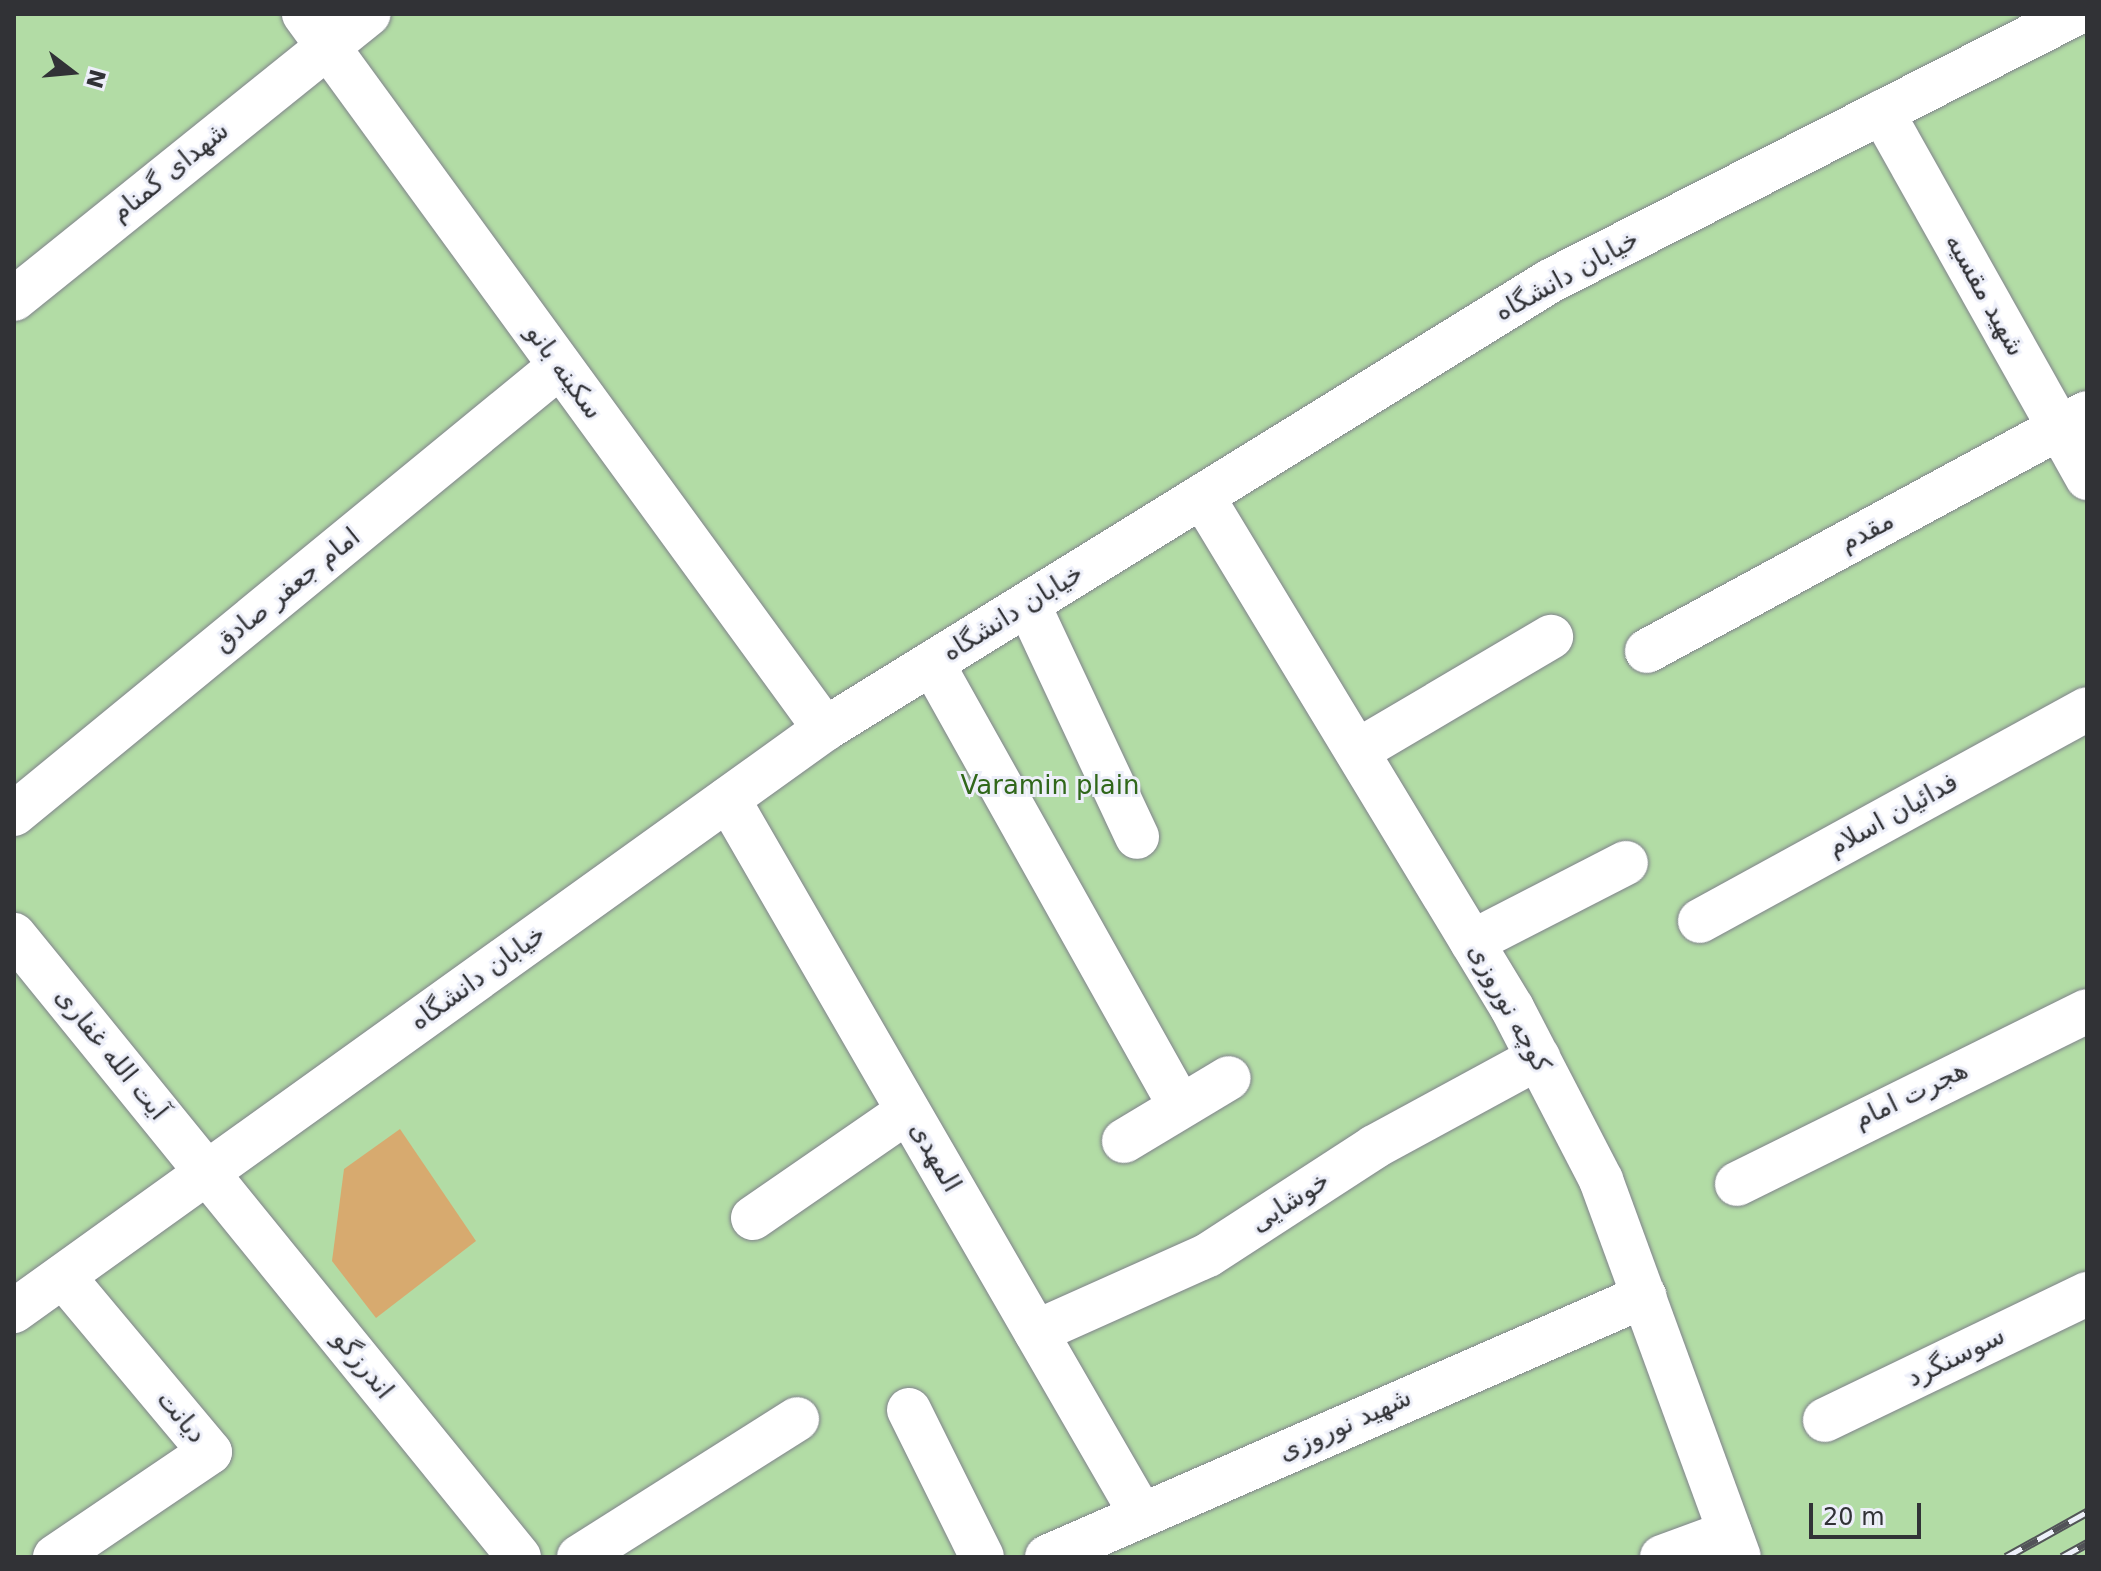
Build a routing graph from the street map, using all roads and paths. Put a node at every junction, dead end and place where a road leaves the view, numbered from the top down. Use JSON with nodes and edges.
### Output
{"nodes":[{"id":1,"x":369,"y":14,"type":"edge"},
{"id":2,"x":2075,"y":14,"type":"edge"},
{"id":3,"x":315,"y":30,"type":"edge"},
{"id":4,"x":1882,"y":112,"type":"junction"},
{"id":5,"x":14,"y":299,"type":"edge"},
{"id":6,"x":560,"y":366,"type":"junction"},
{"id":7,"x":2073,"y":421,"type":"edge"},
{"id":8,"x":2087,"y":478,"type":"edge"},
{"id":9,"x":1202,"y":496,"type":"junction"},
{"id":10,"x":1028,"y":604,"type":"junction"},
{"id":11,"x":1551,"y":637,"type":"dead end"},
{"id":12,"x":1647,"y":651,"type":"dead end"},
{"id":13,"x":932,"y":663,"type":"junction"},
{"id":14,"x":2087,"y":709,"type":"edge"},
{"id":15,"x":825,"y":729,"type":"junction"},
{"id":16,"x":1359,"y":750,"type":"junction"},
{"id":17,"x":728,"y":799,"type":"junction"},
{"id":18,"x":14,"y":814,"type":"edge"},
{"id":19,"x":1137,"y":837,"type":"dead end"},
{"id":20,"x":1626,"y":863,"type":"dead end"},
{"id":21,"x":1700,"y":921,"type":"dead end"},
{"id":22,"x":14,"y":935,"type":"edge"},
{"id":23,"x":1472,"y":942,"type":"junction"},
{"id":24,"x":2087,"y":1011,"type":"edge"},
{"id":25,"x":1538,"y":1058,"type":"junction"},
{"id":26,"x":1229,"y":1078,"type":"dead end"},
{"id":27,"x":1180,"y":1106,"type":"junction"},
{"id":28,"x":908,"y":1111,"type":"junction"},
{"id":29,"x":1124,"y":1141,"type":"dead end"},
{"id":30,"x":207,"y":1173,"type":"junction"},
{"id":31,"x":1737,"y":1184,"type":"dead end"},
{"id":32,"x":753,"y":1218,"type":"dead end"},
{"id":33,"x":63,"y":1276,"type":"junction"},
{"id":34,"x":2087,"y":1294,"type":"edge"},
{"id":35,"x":1644,"y":1296,"type":"junction"},
{"id":36,"x":14,"y":1311,"type":"edge"},
{"id":37,"x":1036,"y":1332,"type":"junction"},
{"id":38,"x":909,"y":1410,"type":"dead end"},
{"id":39,"x":797,"y":1419,"type":"dead end"},
{"id":40,"x":1825,"y":1420,"type":"dead end"},
{"id":41,"x":1141,"y":1514,"type":"junction"},
{"id":42,"x":1734,"y":1544,"type":"edge"},
{"id":43,"x":55,"y":1557,"type":"edge"},
{"id":44,"x":519,"y":1557,"type":"edge"},
{"id":45,"x":579,"y":1557,"type":"edge"},
{"id":46,"x":982,"y":1557,"type":"edge"},
{"id":47,"x":1047,"y":1557,"type":"edge"},
{"id":48,"x":1662,"y":1557,"type":"edge"}],
"edges":[{"from":1,"to":3,"type":"street","name":"شهدای گمنام"},
{"from":2,"to":4,"type":"street","name":"خیابان دانشگاه"},
{"from":3,"to":5,"type":"street","name":"شهدای گمنام"},
{"from":3,"to":6,"type":"street","name":"سکینه بانو"},
{"from":4,"to":7,"type":"street","name":"شهید مقسیه"},
{"from":4,"to":9,"type":"street","name":"خیابان دانشگاه"},
{"from":6,"to":15,"type":"street","name":"سکینه بانو"},
{"from":6,"to":18,"type":"street","name":"امام جعفر صادق"},
{"from":7,"to":8,"type":"street","name":"شهید مقسیه"},
{"from":7,"to":12,"type":"street","name":"مقدم"},
{"from":9,"to":10,"type":"street","name":"خیابان دانشگاه"},
{"from":9,"to":16,"type":"street","name":"کوچه نوروزی"},
{"from":10,"to":13,"type":"street","name":"خیابان دانشگاه"},
{"from":10,"to":19,"type":"street"},
{"from":11,"to":16,"type":"street"},
{"from":13,"to":15,"type":"street","name":"خیابان دانشگاه"},
{"from":13,"to":27,"type":"street"},
{"from":14,"to":21,"type":"street","name":"فدائیان اسلام"},
{"from":15,"to":17,"type":"street","name":"خیابان دانشگاه"},
{"from":16,"to":23,"type":"street","name":"کوچه نوروزی"},
{"from":17,"to":28,"type":"street","name":"المهدی"},
{"from":17,"to":30,"type":"street","name":"خیابان دانشگاه"},
{"from":20,"to":23,"type":"street"},
{"from":22,"to":30,"type":"street","name":"آیت الله غفاری"},
{"from":23,"to":25,"type":"street","name":"کوچه نوروزی"},
{"from":24,"to":31,"type":"street","name":"هجرت امام"},
{"from":25,"to":35,"type":"street","name":"کوچه نوروزی"},
{"from":25,"to":37,"type":"street","name":"خوشایی"},
{"from":26,"to":27,"type":"street"},
{"from":27,"to":29,"type":"street"},
{"from":28,"to":32,"type":"street"},
{"from":28,"to":37,"type":"street","name":"المهدی"},
{"from":30,"to":33,"type":"street","name":"خیابان دانشگاه"},
{"from":30,"to":44,"type":"street","name":"اندرزگو"},
{"from":33,"to":36,"type":"street","name":"خیابان دانشگاه"},
{"from":33,"to":43,"type":"street","name":"دیانت"},
{"from":34,"to":40,"type":"street","name":"سوسنگرد"},
{"from":35,"to":41,"type":"street","name":"شهید نوروزی"},
{"from":35,"to":42,"type":"street","name":"کوچه نوروزی"},
{"from":37,"to":41,"type":"street","name":"المهدی"},
{"from":38,"to":46,"type":"street"},
{"from":39,"to":45,"type":"street"},
{"from":41,"to":47,"type":"street","name":"شهید نوروزی"},
{"from":42,"to":48,"type":"street"}]}
